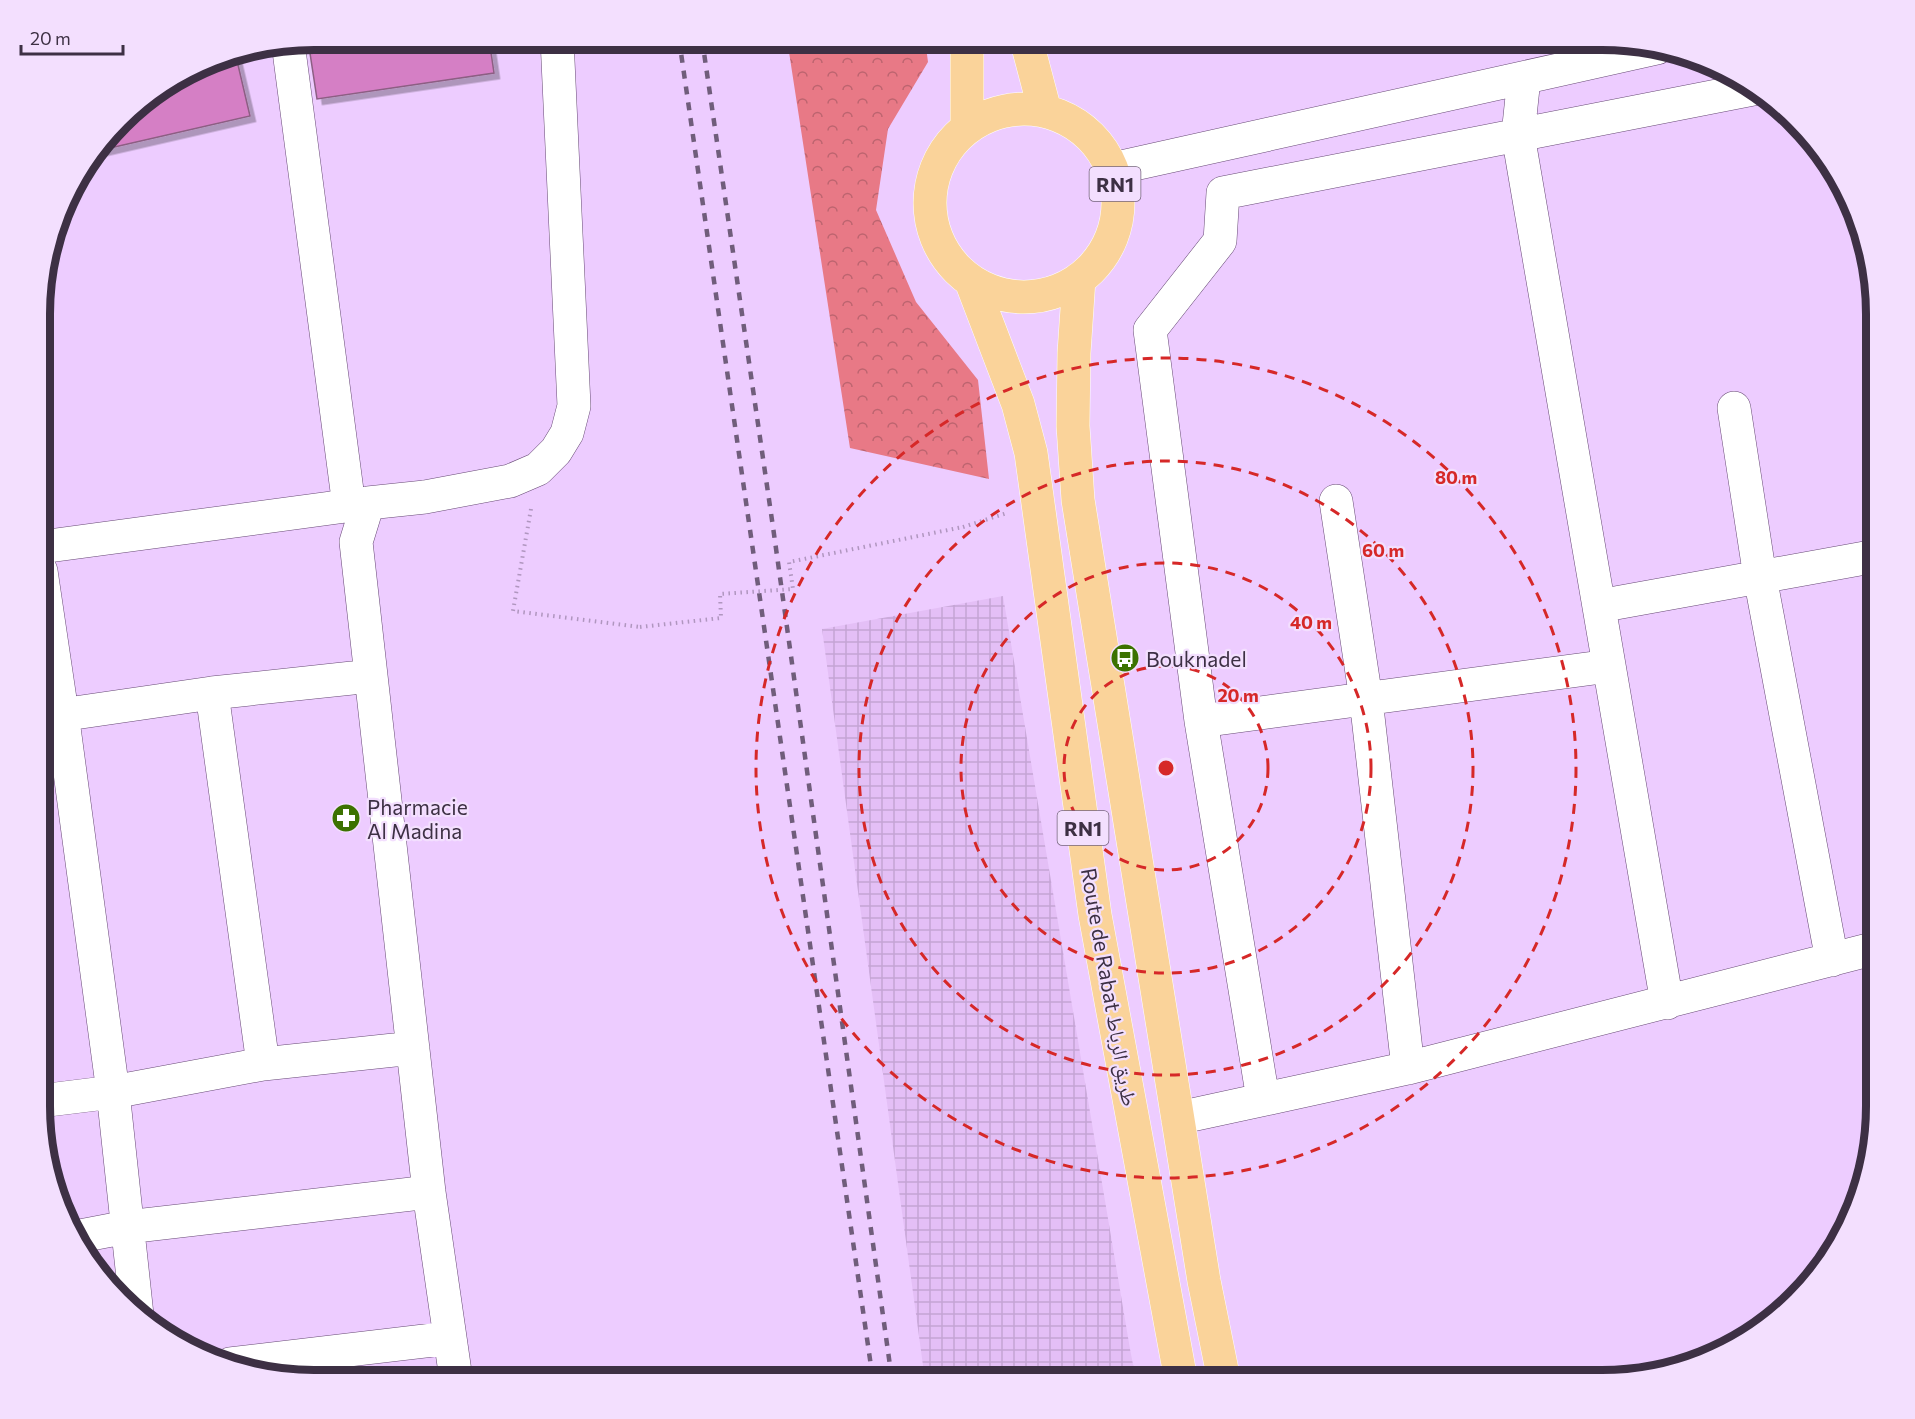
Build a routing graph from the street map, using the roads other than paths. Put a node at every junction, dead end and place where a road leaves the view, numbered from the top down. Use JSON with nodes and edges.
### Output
{"nodes":[{"id":1,"x":558,"y":50,"type":"edge"},
{"id":2,"x":967,"y":50,"type":"edge"},
{"id":3,"x":1029,"y":50,"type":"edge"},
{"id":4,"x":289,"y":51,"type":"edge"},
{"id":5,"x":1638,"y":52,"type":"edge"},
{"id":6,"x":1524,"y":78,"type":"junction"},
{"id":7,"x":1743,"y":91,"type":"edge"},
{"id":8,"x":1045,"y":111,"type":"junction"},
{"id":9,"x":968,"y":128,"type":"junction"},
{"id":10,"x":1518,"y":135,"type":"junction"},
{"id":11,"x":1112,"y":169,"type":"junction"},
{"id":12,"x":1079,"y":279,"type":"junction"},
{"id":13,"x":971,"y":281,"type":"junction"},
{"id":14,"x":1734,"y":408,"type":"dead end"},
{"id":15,"x":1336,"y":501,"type":"dead end"},
{"id":16,"x":358,"y":504,"type":"junction"},
{"id":17,"x":50,"y":546,"type":"edge"},
{"id":18,"x":1866,"y":558,"type":"edge"},
{"id":19,"x":1760,"y":577,"type":"junction"},
{"id":20,"x":1599,"y":606,"type":"junction"},
{"id":21,"x":1609,"y":666,"type":"junction"},
{"id":22,"x":371,"y":676,"type":"junction"},
{"id":23,"x":212,"y":693,"type":"junction"},
{"id":24,"x":1366,"y":699,"type":"junction"},
{"id":25,"x":51,"y":715,"type":"edge"},
{"id":26,"x":1201,"y":721,"type":"junction"},
{"id":27,"x":1866,"y":951,"type":"edge"},
{"id":28,"x":1832,"y":960,"type":"junction"},
{"id":29,"x":1667,"y":1003,"type":"junction"},
{"id":30,"x":413,"y":1048,"type":"junction"},
{"id":31,"x":263,"y":1064,"type":"junction"},
{"id":32,"x":1408,"y":1068,"type":"junction"},
{"id":33,"x":113,"y":1092,"type":"junction"},
{"id":34,"x":1263,"y":1099,"type":"junction"},
{"id":35,"x":50,"y":1100,"type":"edge"},
{"id":36,"x":1178,"y":1118,"type":"junction"},
{"id":37,"x":429,"y":1192,"type":"junction"},
{"id":38,"x":127,"y":1227,"type":"junction"},
{"id":39,"x":84,"y":1235,"type":"edge"},
{"id":40,"x":135,"y":1300,"type":"edge"},
{"id":41,"x":450,"y":1338,"type":"junction"},
{"id":42,"x":249,"y":1362,"type":"edge"},
{"id":43,"x":455,"y":1370,"type":"edge"},
{"id":44,"x":1178,"y":1370,"type":"edge"},
{"id":45,"x":1222,"y":1370,"type":"edge"}],
"edges":[{"from":1,"to":16,"type":"street"},
{"from":2,"to":9,"type":"main road"},
{"from":3,"to":8,"type":"main road"},
{"from":4,"to":16,"type":"street"},
{"from":5,"to":6,"type":"street"},
{"from":6,"to":10,"type":"street"},
{"from":6,"to":11,"type":"street"},
{"from":7,"to":10,"type":"street"},
{"from":8,"to":9,"type":"main road","name":"Route de Rabat طريق الرباط","number":"RN1"},
{"from":8,"to":11,"type":"main road","name":"Route de Rabat طريق الرباط","number":"RN1"},
{"from":9,"to":13,"type":"main road","name":"Route de Rabat طريق الرباط","number":"RN1"},
{"from":10,"to":20,"type":"street"},
{"from":10,"to":26,"type":"street"},
{"from":11,"to":12,"type":"main road","name":"Route de Rabat طريق الرباط","number":"RN1"},
{"from":12,"to":13,"type":"main road","name":"Route de Rabat طريق الرباط","number":"RN1"},
{"from":12,"to":36,"type":"main road","number":"RN1"},
{"from":13,"to":44,"type":"main road","name":"Route de Rabat طريق الرباط","number":"RN1"},
{"from":14,"to":19,"type":"street"},
{"from":15,"to":24,"type":"street"},
{"from":16,"to":17,"type":"street"},
{"from":16,"to":22,"type":"street"},
{"from":18,"to":19,"type":"street"},
{"from":19,"to":20,"type":"street"},
{"from":19,"to":28,"type":"street"},
{"from":20,"to":21,"type":"street"},
{"from":21,"to":24,"type":"street"},
{"from":21,"to":29,"type":"street"},
{"from":22,"to":23,"type":"street"},
{"from":22,"to":30,"type":"street"},
{"from":23,"to":25,"type":"street"},
{"from":23,"to":31,"type":"street"},
{"from":24,"to":26,"type":"street"},
{"from":24,"to":32,"type":"street"},
{"from":25,"to":33,"type":"street"},
{"from":26,"to":34,"type":"street"},
{"from":27,"to":28,"type":"street"},
{"from":28,"to":29,"type":"street"},
{"from":29,"to":32,"type":"street"},
{"from":30,"to":31,"type":"street"},
{"from":30,"to":37,"type":"street"},
{"from":31,"to":33,"type":"street"},
{"from":32,"to":34,"type":"street"},
{"from":33,"to":35,"type":"street"},
{"from":33,"to":38,"type":"street"},
{"from":34,"to":36,"type":"street"},
{"from":36,"to":45,"type":"main road","number":"RN1"},
{"from":37,"to":38,"type":"street"},
{"from":37,"to":41,"type":"street"},
{"from":38,"to":39,"type":"street"},
{"from":38,"to":40,"type":"street"},
{"from":41,"to":42,"type":"street"},
{"from":41,"to":43,"type":"street"}]}
